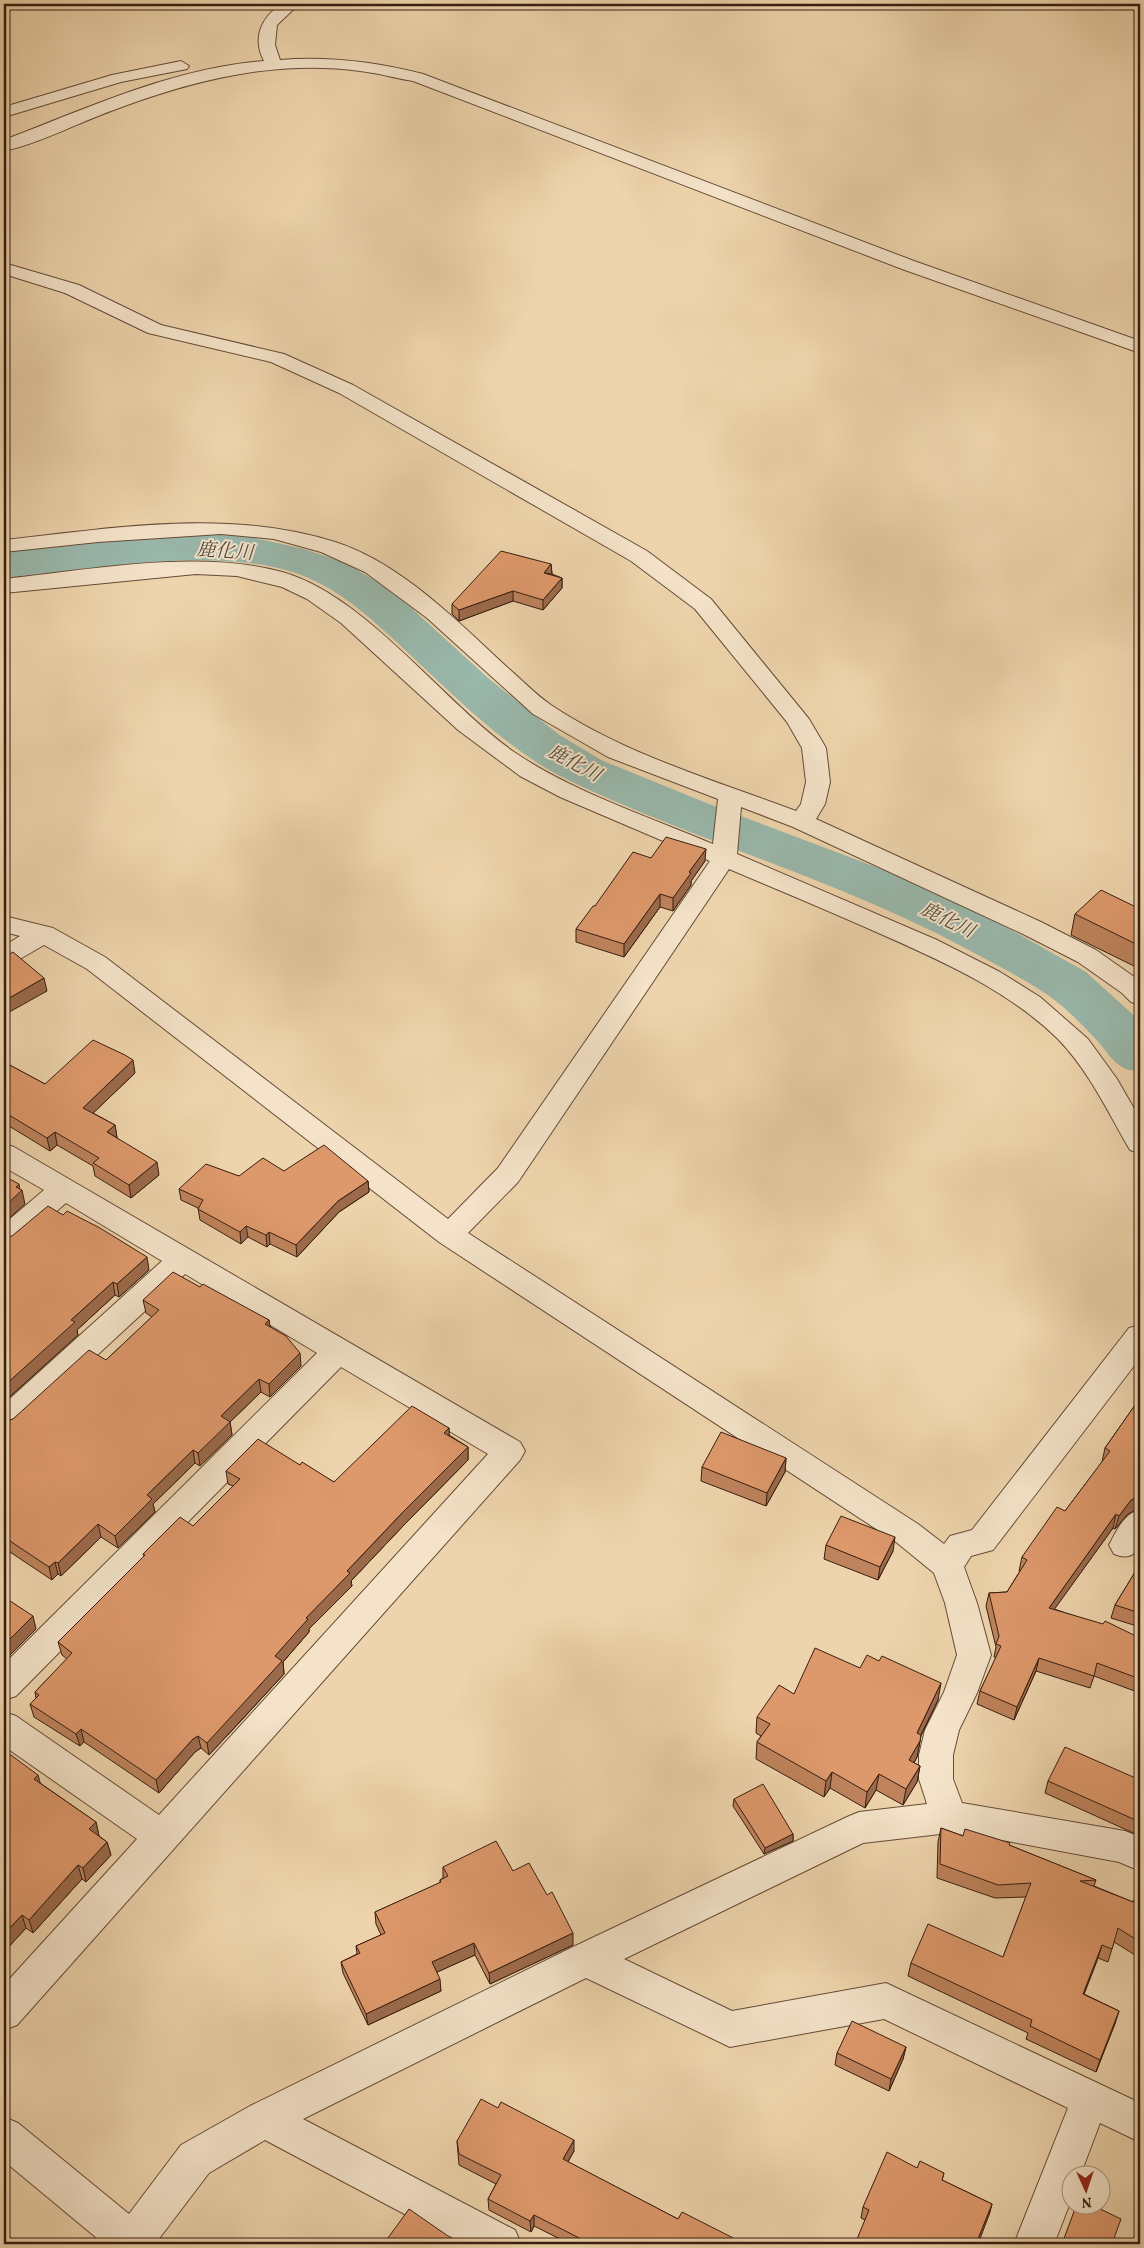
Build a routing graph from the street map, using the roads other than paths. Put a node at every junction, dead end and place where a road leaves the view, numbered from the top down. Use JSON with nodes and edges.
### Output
{"nodes":[{"id":1,"x":291,"y":4,"type":"edge"},
{"id":2,"x":272,"y":60,"type":"junction"},
{"id":3,"x":4,"y":112,"type":"edge"},
{"id":4,"x":4,"y":146,"type":"edge"},
{"id":5,"x":4,"y":268,"type":"edge"},
{"id":6,"x":1140,"y":347,"type":"edge"},
{"id":7,"x":4,"y":546,"type":"edge"},
{"id":8,"x":4,"y":586,"type":"edge"},
{"id":9,"x":730,"y":798,"type":"junction"},
{"id":10,"x":802,"y":822,"type":"junction"},
{"id":11,"x":724,"y":859,"type":"junction"},
{"id":12,"x":4,"y":924,"type":"edge"},
{"id":13,"x":44,"y":934,"type":"junction"},
{"id":14,"x":4,"y":957,"type":"edge"},
{"id":15,"x":1140,"y":996,"type":"edge"},
{"id":16,"x":1140,"y":1143,"type":"edge"},
{"id":17,"x":4,"y":1154,"type":"edge"},
{"id":18,"x":64,"y":1189,"type":"junction"},
{"id":19,"x":450,"y":1235,"type":"junction"},
{"id":20,"x":4,"y":1240,"type":"edge"},
{"id":21,"x":183,"y":1259,"type":"junction"},
{"id":22,"x":1140,"y":1336,"type":"edge"},
{"id":23,"x":337,"y":1352,"type":"junction"},
{"id":24,"x":4,"y":1422,"type":"edge"},
{"id":25,"x":948,"y":1565,"type":"junction"},
{"id":26,"x":4,"y":1686,"type":"edge"},
{"id":27,"x":4,"y":1727,"type":"edge"},
{"id":28,"x":949,"y":1817,"type":"junction"},
{"id":29,"x":161,"y":1836,"type":"junction"},
{"id":30,"x":1140,"y":1855,"type":"edge"},
{"id":31,"x":586,"y":1959,"type":"junction"},
{"id":32,"x":4,"y":2012,"type":"edge"},
{"id":33,"x":1090,"y":2099,"type":"junction"},
{"id":34,"x":264,"y":2119,"type":"junction"},
{"id":35,"x":1140,"y":2123,"type":"edge"},
{"id":36,"x":4,"y":2136,"type":"edge"},
{"id":37,"x":133,"y":2244,"type":"edge"},
{"id":38,"x":501,"y":2244,"type":"edge"},
{"id":39,"x":1034,"y":2244,"type":"edge"}],
"edges":[{"from":1,"to":2,"type":"street"},
{"from":2,"to":3,"type":"street"},
{"from":2,"to":4,"type":"street"},
{"from":2,"to":6,"type":"street"},
{"from":5,"to":10,"type":"street"},
{"from":7,"to":9,"type":"street"},
{"from":8,"to":11,"type":"street"},
{"from":9,"to":10,"type":"street"},
{"from":9,"to":11,"type":"street"},
{"from":10,"to":15,"type":"street"},
{"from":11,"to":16,"type":"street"},
{"from":11,"to":19,"type":"street"},
{"from":12,"to":13,"type":"street"},
{"from":13,"to":14,"type":"street"},
{"from":13,"to":19,"type":"street"},
{"from":17,"to":18,"type":"street"},
{"from":18,"to":20,"type":"street"},
{"from":18,"to":21,"type":"street"},
{"from":19,"to":25,"type":"street"},
{"from":21,"to":23,"type":"street"},
{"from":21,"to":24,"type":"street"},
{"from":22,"to":25,"type":"street"},
{"from":23,"to":26,"type":"street"},
{"from":23,"to":29,"type":"street"},
{"from":25,"to":28,"type":"street"},
{"from":27,"to":29,"type":"street"},
{"from":28,"to":30,"type":"street"},
{"from":28,"to":31,"type":"street"},
{"from":29,"to":32,"type":"street"},
{"from":31,"to":33,"type":"street"},
{"from":31,"to":34,"type":"street"},
{"from":33,"to":35,"type":"street"},
{"from":33,"to":39,"type":"street"},
{"from":34,"to":37,"type":"street"},
{"from":34,"to":38,"type":"street"},
{"from":36,"to":37,"type":"street"}]}
